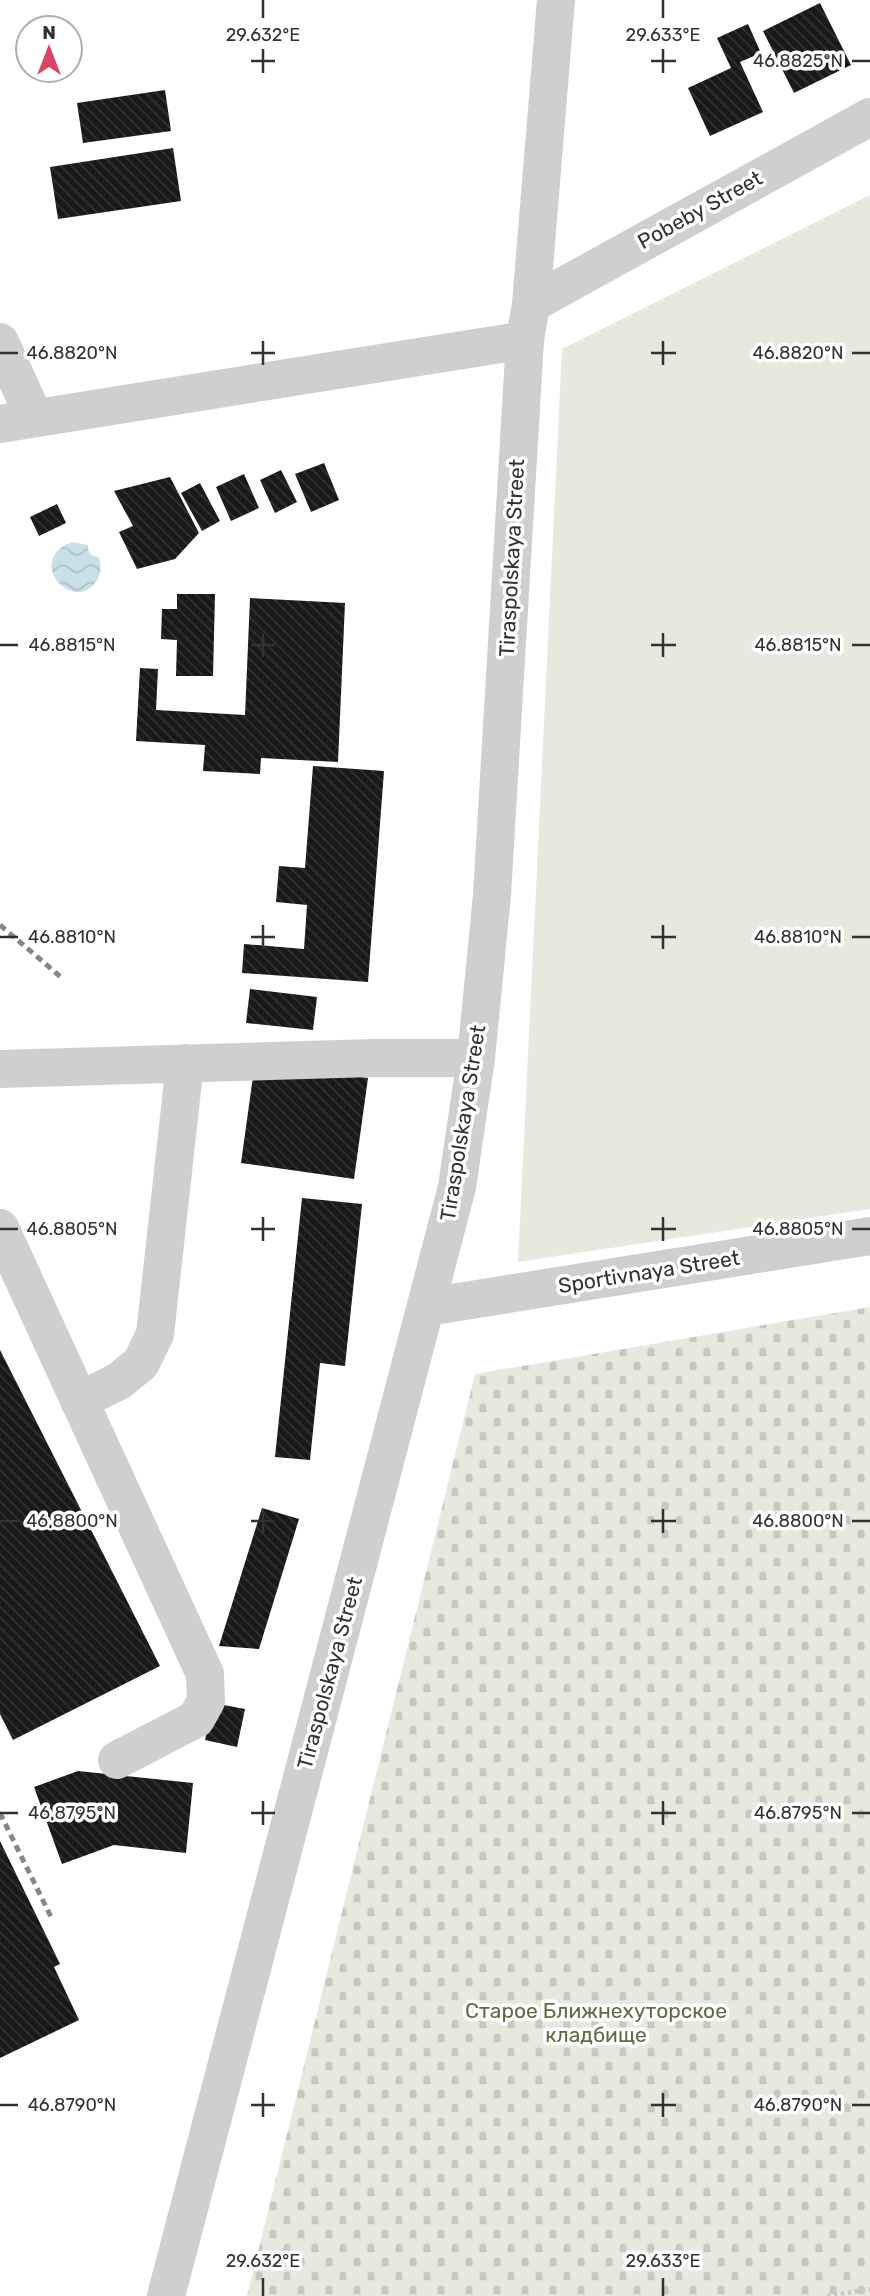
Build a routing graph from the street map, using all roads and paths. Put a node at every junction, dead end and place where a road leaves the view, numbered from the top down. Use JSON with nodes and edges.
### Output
{"nodes":[{"id":1,"x":556,"y":0,"type":"edge"},
{"id":2,"x":870,"y":117,"type":"edge"},
{"id":3,"x":528,"y":322,"type":"junction"},
{"id":4,"x":0,"y":342,"type":"edge"},
{"id":5,"x":17,"y":420,"type":"edge"},
{"id":6,"x":477,"y":1058,"type":"junction"},
{"id":7,"x":185,"y":1063,"type":"junction"},
{"id":8,"x":0,"y":1069,"type":"edge"},
{"id":9,"x":0,"y":1228,"type":"edge"},
{"id":10,"x":870,"y":1236,"type":"edge"},
{"id":11,"x":427,"y":1307,"type":"junction"},
{"id":12,"x":79,"y":1401,"type":"junction"},
{"id":13,"x":117,"y":1760,"type":"dead end"},
{"id":14,"x":870,"y":2289,"type":"edge"},
{"id":15,"x":166,"y":2296,"type":"edge"},
{"id":16,"x":827,"y":2296,"type":"edge"}],
"edges":[{"from":1,"to":3,"type":"street","name":"Tiraspolskaya Street"},
{"from":2,"to":3,"type":"street","name":"Pobeby Street"},
{"from":3,"to":5,"type":"street","name":"Pobeby Street"},
{"from":3,"to":6,"type":"street","name":"Tiraspolskaya Street"},
{"from":4,"to":5,"type":"street"},
{"from":6,"to":7,"type":"street"},
{"from":6,"to":11,"type":"street","name":"Tiraspolskaya Street"},
{"from":7,"to":8,"type":"street"},
{"from":7,"to":12,"type":"street"},
{"from":9,"to":12,"type":"street"},
{"from":10,"to":11,"type":"street","name":"Sportivnaya Street"},
{"from":11,"to":15,"type":"street","name":"Tiraspolskaya Street"},
{"from":12,"to":13,"type":"street"},
{"from":14,"to":16,"type":"path"}]}
